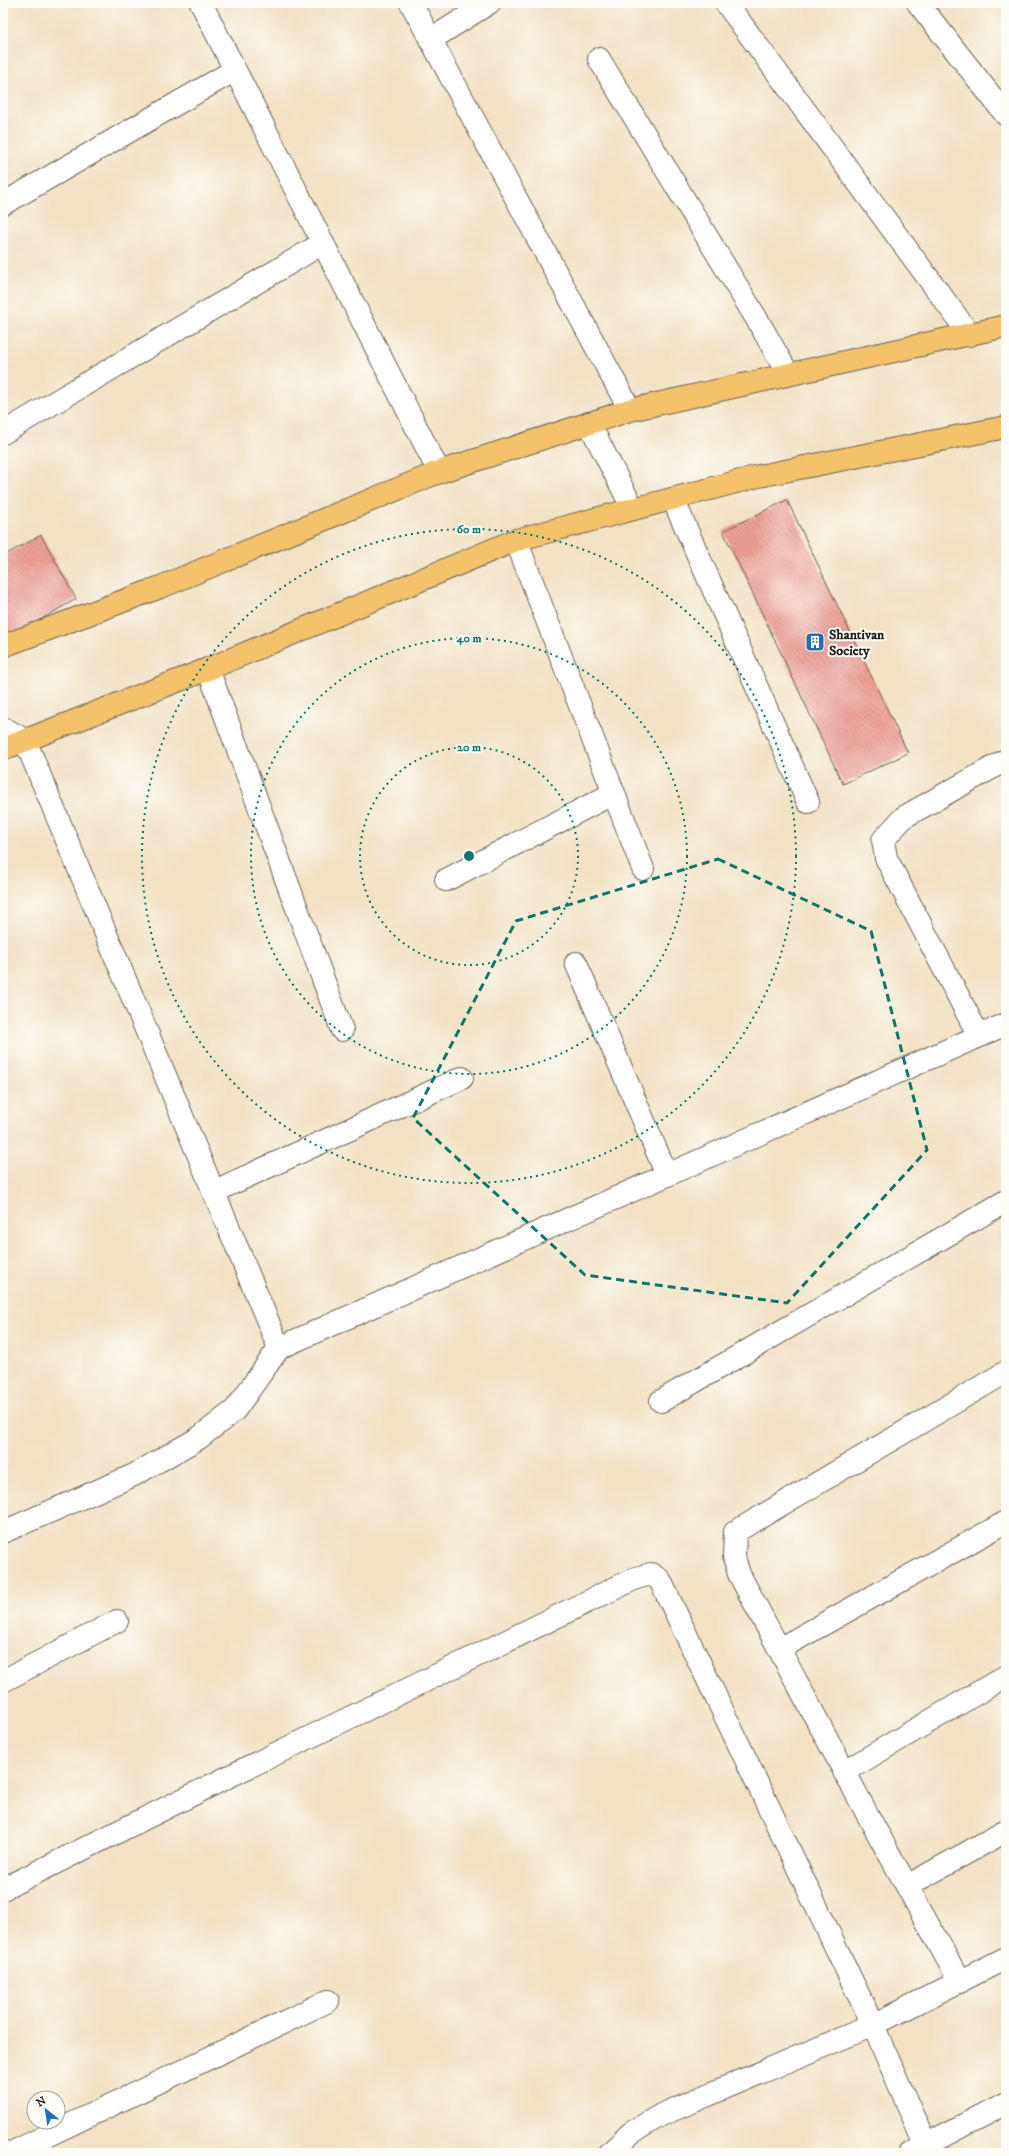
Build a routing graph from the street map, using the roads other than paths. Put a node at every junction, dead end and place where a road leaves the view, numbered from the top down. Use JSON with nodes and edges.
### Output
{"nodes":[{"id":1,"x":200,"y":3,"type":"edge"},
{"id":2,"x":411,"y":3,"type":"edge"},
{"id":3,"x":489,"y":3,"type":"edge"},
{"id":4,"x":726,"y":3,"type":"edge"},
{"id":5,"x":918,"y":3,"type":"edge"},
{"id":6,"x":430,"y":40,"type":"junction"},
{"id":7,"x":599,"y":59,"type":"dead end"},
{"id":8,"x":235,"y":70,"type":"junction"},
{"id":9,"x":1003,"y":104,"type":"edge"},
{"id":10,"x":3,"y":204,"type":"edge"},
{"id":11,"x":323,"y":243,"type":"junction"},
{"id":12,"x":1006,"y":326,"type":"edge"},
{"id":13,"x":970,"y":335,"type":"junction"},
{"id":14,"x":788,"y":374,"type":"junction"},
{"id":15,"x":630,"y":410,"type":"junction"},
{"id":16,"x":589,"y":423,"type":"junction"},
{"id":17,"x":1006,"y":427,"type":"edge"},
{"id":18,"x":3,"y":433,"type":"edge"},
{"id":19,"x":439,"y":472,"type":"junction"},
{"id":20,"x":673,"y":499,"type":"junction"},
{"id":21,"x":633,"y":509,"type":"junction"},
{"id":22,"x":516,"y":540,"type":"junction"},
{"id":23,"x":3,"y":646,"type":"edge"},
{"id":24,"x":208,"y":669,"type":"junction"},
{"id":25,"x":3,"y":728,"type":"edge"},
{"id":26,"x":25,"y":740,"type":"junction"},
{"id":27,"x":3,"y":749,"type":"edge"},
{"id":28,"x":1006,"y":760,"type":"edge"},
{"id":29,"x":614,"y":793,"type":"junction"},
{"id":30,"x":808,"y":802,"type":"dead end"},
{"id":31,"x":643,"y":869,"type":"dead end"},
{"id":32,"x":446,"y":880,"type":"dead end"},
{"id":33,"x":576,"y":963,"type":"dead end"},
{"id":34,"x":1006,"y":1024,"type":"edge"},
{"id":35,"x":342,"y":1030,"type":"dead end"},
{"id":36,"x":979,"y":1036,"type":"junction"},
{"id":37,"x":462,"y":1078,"type":"dead end"},
{"id":38,"x":667,"y":1175,"type":"junction"},
{"id":39,"x":213,"y":1192,"type":"junction"},
{"id":40,"x":1006,"y":1201,"type":"edge"},
{"id":41,"x":279,"y":1348,"type":"junction"},
{"id":42,"x":1006,"y":1372,"type":"edge"},
{"id":43,"x":661,"y":1400,"type":"dead end"},
{"id":44,"x":1006,"y":1522,"type":"edge"},
{"id":45,"x":3,"y":1532,"type":"edge"},
{"id":46,"x":117,"y":1621,"type":"dead end"},
{"id":47,"x":779,"y":1649,"type":"junction"},
{"id":48,"x":1006,"y":1676,"type":"edge"},
{"id":49,"x":3,"y":1681,"type":"edge"},
{"id":50,"x":844,"y":1772,"type":"junction"},
{"id":51,"x":1006,"y":1831,"type":"edge"},
{"id":52,"x":907,"y":1886,"type":"junction"},
{"id":53,"x":3,"y":1889,"type":"edge"},
{"id":54,"x":1006,"y":1958,"type":"edge"},
{"id":55,"x":960,"y":1982,"type":"junction"},
{"id":56,"x":328,"y":2001,"type":"dead end"},
{"id":57,"x":873,"y":2026,"type":"junction"},
{"id":58,"x":1006,"y":2103,"type":"edge"},
{"id":59,"x":922,"y":2150,"type":"edge"},
{"id":60,"x":11,"y":2153,"type":"edge"},
{"id":61,"x":610,"y":2153,"type":"edge"}],
"edges":[{"from":1,"to":8,"type":"street"},
{"from":2,"to":6,"type":"street"},
{"from":3,"to":6,"type":"street"},
{"from":4,"to":13,"type":"street"},
{"from":5,"to":9,"type":"street"},
{"from":6,"to":15,"type":"street"},
{"from":7,"to":14,"type":"street"},
{"from":8,"to":10,"type":"street"},
{"from":8,"to":11,"type":"street"},
{"from":11,"to":18,"type":"street"},
{"from":11,"to":19,"type":"street"},
{"from":12,"to":13,"type":"main road"},
{"from":13,"to":14,"type":"main road"},
{"from":14,"to":15,"type":"main road"},
{"from":15,"to":16,"type":"main road"},
{"from":16,"to":19,"type":"main road"},
{"from":16,"to":21,"type":"street"},
{"from":17,"to":20,"type":"main road"},
{"from":19,"to":23,"type":"main road"},
{"from":20,"to":21,"type":"main road"},
{"from":20,"to":30,"type":"street"},
{"from":21,"to":22,"type":"main road"},
{"from":22,"to":24,"type":"main road"},
{"from":22,"to":29,"type":"street"},
{"from":24,"to":26,"type":"main road"},
{"from":24,"to":35,"type":"street"},
{"from":25,"to":26,"type":"street"},
{"from":26,"to":27,"type":"main road"},
{"from":26,"to":39,"type":"street"},
{"from":28,"to":36,"type":"street"},
{"from":29,"to":31,"type":"street"},
{"from":29,"to":32,"type":"street"},
{"from":33,"to":38,"type":"street"},
{"from":34,"to":36,"type":"street"},
{"from":36,"to":38,"type":"street"},
{"from":37,"to":39,"type":"street"},
{"from":38,"to":41,"type":"street"},
{"from":39,"to":41,"type":"street"},
{"from":40,"to":43,"type":"street"},
{"from":41,"to":45,"type":"street"},
{"from":42,"to":47,"type":"street"},
{"from":44,"to":47,"type":"street"},
{"from":46,"to":49,"type":"street"},
{"from":47,"to":50,"type":"street"},
{"from":48,"to":50,"type":"street"},
{"from":50,"to":52,"type":"street"},
{"from":51,"to":52,"type":"street"},
{"from":52,"to":55,"type":"street"},
{"from":53,"to":57,"type":"street"},
{"from":54,"to":55,"type":"street"},
{"from":55,"to":57,"type":"street"},
{"from":56,"to":60,"type":"street"},
{"from":57,"to":59,"type":"street"},
{"from":57,"to":61,"type":"street"},
{"from":58,"to":59,"type":"street"}]}
